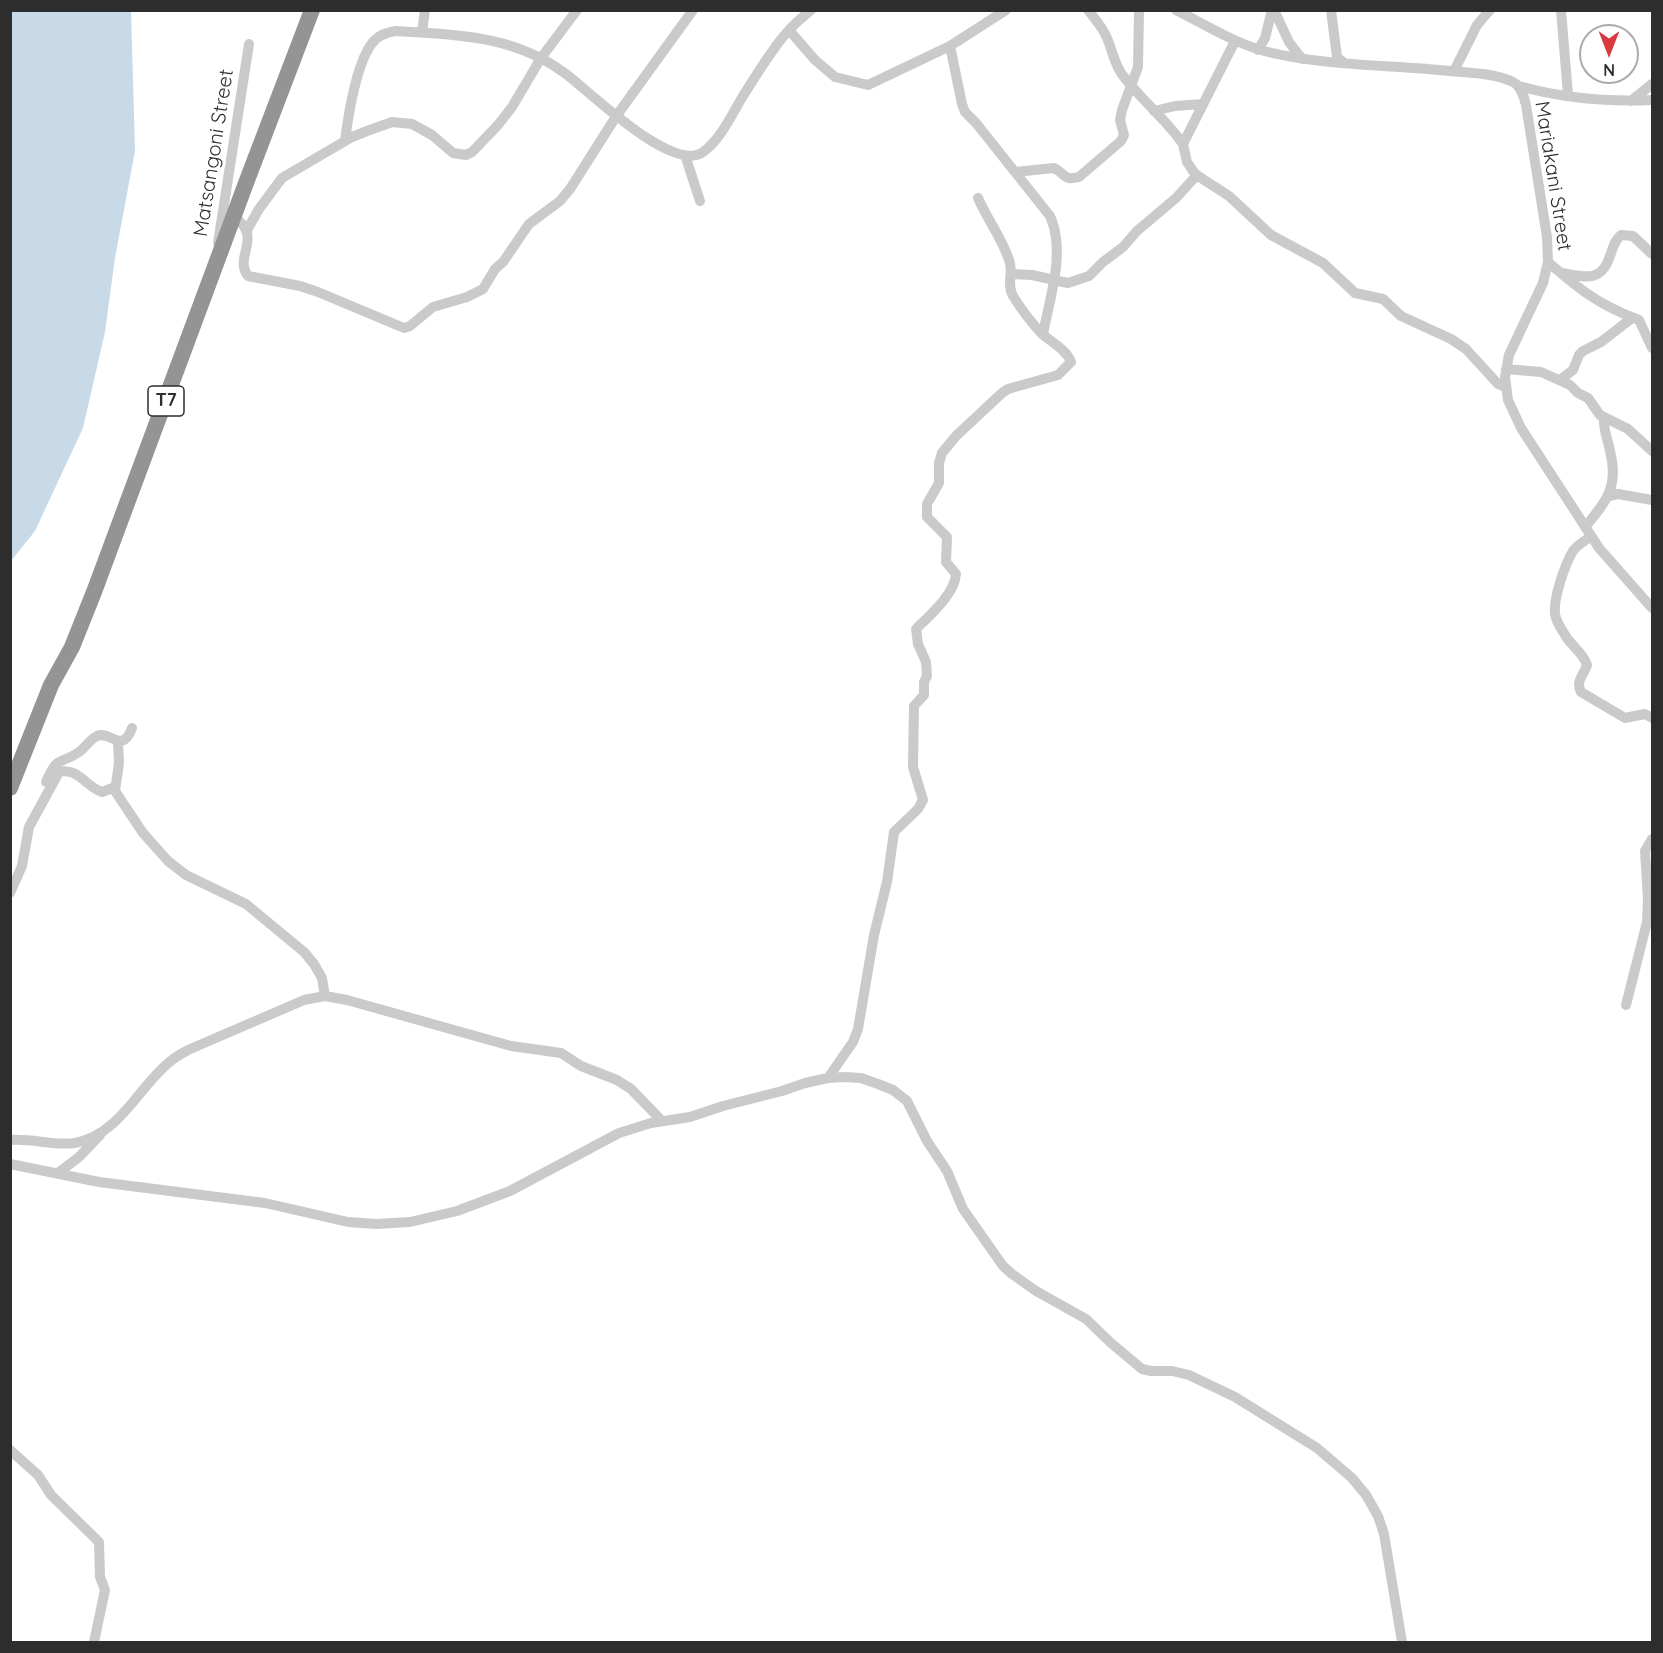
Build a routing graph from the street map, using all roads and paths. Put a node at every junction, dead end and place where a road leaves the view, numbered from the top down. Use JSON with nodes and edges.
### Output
{"nodes":[{"id":1,"x":312,"y":10,"type":"edge"},
{"id":2,"x":425,"y":10,"type":"edge"},
{"id":3,"x":577,"y":10,"type":"edge"},
{"id":4,"x":693,"y":10,"type":"edge"},
{"id":5,"x":811,"y":10,"type":"edge"},
{"id":6,"x":1006,"y":10,"type":"edge"},
{"id":7,"x":1094,"y":10,"type":"edge"},
{"id":8,"x":1139,"y":10,"type":"edge"},
{"id":9,"x":1176,"y":10,"type":"edge"},
{"id":10,"x":1273,"y":10,"type":"edge"},
{"id":11,"x":1331,"y":10,"type":"edge"},
{"id":12,"x":1490,"y":10,"type":"edge"},
{"id":13,"x":1562,"y":10,"type":"edge"},
{"id":14,"x":1089,"y":11,"type":"edge"},
{"id":15,"x":789,"y":30,"type":"junction"},
{"id":16,"x":422,"y":32,"type":"junction"},
{"id":17,"x":1234,"y":41,"type":"junction"},
{"id":18,"x":249,"y":44,"type":"dead end"},
{"id":19,"x":950,"y":46,"type":"junction"},
{"id":20,"x":1258,"y":50,"type":"junction"},
{"id":21,"x":541,"y":58,"type":"junction"},
{"id":22,"x":1302,"y":59,"type":"junction"},
{"id":23,"x":1343,"y":63,"type":"junction"},
{"id":24,"x":1454,"y":71,"type":"junction"},
{"id":25,"x":1130,"y":84,"type":"junction"},
{"id":26,"x":1653,"y":84,"type":"edge"},
{"id":27,"x":1519,"y":86,"type":"junction"},
{"id":28,"x":1568,"y":95,"type":"junction"},
{"id":29,"x":1653,"y":100,"type":"edge"},
{"id":30,"x":1631,"y":101,"type":"junction"},
{"id":31,"x":1203,"y":104,"type":"junction"},
{"id":32,"x":1154,"y":111,"type":"junction"},
{"id":33,"x":617,"y":115,"type":"junction"},
{"id":34,"x":345,"y":141,"type":"junction"},
{"id":35,"x":1183,"y":144,"type":"junction"},
{"id":36,"x":685,"y":155,"type":"junction"},
{"id":37,"x":1015,"y":172,"type":"junction"},
{"id":38,"x":1197,"y":175,"type":"junction"},
{"id":39,"x":978,"y":198,"type":"dead end"},
{"id":40,"x":699,"y":201,"type":"dead end"},
{"id":41,"x":234,"y":217,"type":"junction"},
{"id":42,"x":247,"y":230,"type":"junction"},
{"id":43,"x":1653,"y":254,"type":"edge"},
{"id":44,"x":1548,"y":262,"type":"junction"},
{"id":45,"x":215,"y":267,"type":"junction"},
{"id":46,"x":1561,"y":273,"type":"junction"},
{"id":47,"x":1011,"y":274,"type":"junction"},
{"id":48,"x":1053,"y":280,"type":"junction"},
{"id":49,"x":1632,"y":318,"type":"junction"},
{"id":50,"x":1043,"y":334,"type":"junction"},
{"id":51,"x":1653,"y":348,"type":"edge"},
{"id":52,"x":1506,"y":369,"type":"junction"},
{"id":53,"x":1560,"y":380,"type":"junction"},
{"id":54,"x":1506,"y":387,"type":"junction"},
{"id":55,"x":1604,"y":418,"type":"junction"},
{"id":56,"x":1653,"y":451,"type":"edge"},
{"id":57,"x":1609,"y":496,"type":"junction"},
{"id":58,"x":1653,"y":500,"type":"edge"},
{"id":59,"x":1588,"y":532,"type":"junction"},
{"id":60,"x":1653,"y":609,"type":"edge"},
{"id":61,"x":1653,"y":718,"type":"edge"},
{"id":62,"x":132,"y":728,"type":"dead end"},
{"id":63,"x":118,"y":741,"type":"junction"},
{"id":64,"x":115,"y":787,"type":"junction"},
{"id":65,"x":10,"y":788,"type":"edge"},
{"id":66,"x":29,"y":827,"type":"junction"},
{"id":67,"x":1653,"y":839,"type":"edge"},
{"id":68,"x":10,"y":893,"type":"edge"},
{"id":69,"x":325,"y":996,"type":"junction"},
{"id":70,"x":1626,"y":1005,"type":"dead end"},
{"id":71,"x":828,"y":1078,"type":"junction"},
{"id":72,"x":662,"y":1121,"type":"junction"},
{"id":73,"x":101,"y":1133,"type":"junction"},
{"id":74,"x":10,"y":1140,"type":"edge"},
{"id":75,"x":10,"y":1164,"type":"edge"},
{"id":76,"x":58,"y":1173,"type":"junction"},
{"id":77,"x":10,"y":1450,"type":"edge"},
{"id":78,"x":94,"y":1642,"type":"edge"},
{"id":79,"x":1402,"y":1642,"type":"edge"}],
"edges":[{"from":1,"to":41,"type":"highway","number":"T7"},
{"from":2,"to":16,"type":"street"},
{"from":3,"to":21,"type":"street"},
{"from":4,"to":33,"type":"street"},
{"from":5,"to":15,"type":"street"},
{"from":6,"to":19,"type":"street"},
{"from":7,"to":14,"type":"street"},
{"from":8,"to":25,"type":"street"},
{"from":9,"to":17,"type":"street","name":"Mariakani Street"},
{"from":10,"to":20,"type":"street"},
{"from":10,"to":22,"type":"street"},
{"from":11,"to":23,"type":"street"},
{"from":12,"to":24,"type":"street"},
{"from":13,"to":28,"type":"street"},
{"from":14,"to":25,"type":"street"},
{"from":15,"to":19,"type":"street"},
{"from":15,"to":36,"type":"street"},
{"from":16,"to":21,"type":"street"},
{"from":16,"to":34,"type":"street"},
{"from":17,"to":20,"type":"street","name":"Mariakani Street"},
{"from":17,"to":31,"type":"street"},
{"from":18,"to":45,"type":"street","name":"Matsangoni Street"},
{"from":19,"to":37,"type":"street"},
{"from":20,"to":22,"type":"street","name":"Mariakani Street"},
{"from":21,"to":33,"type":"street"},
{"from":21,"to":34,"type":"street"},
{"from":22,"to":23,"type":"street","name":"Mariakani Street"},
{"from":23,"to":24,"type":"street","name":"Mariakani Street"},
{"from":24,"to":27,"type":"street","name":"Mariakani Street"},
{"from":25,"to":32,"type":"street"},
{"from":25,"to":37,"type":"street"},
{"from":26,"to":30,"type":"street"},
{"from":27,"to":28,"type":"street"},
{"from":27,"to":44,"type":"street","name":"Mariakani Street"},
{"from":28,"to":30,"type":"street"},
{"from":29,"to":30,"type":"street"},
{"from":31,"to":32,"type":"street"},
{"from":31,"to":35,"type":"street"},
{"from":32,"to":35,"type":"street"},
{"from":33,"to":36,"type":"street"},
{"from":33,"to":42,"type":"street"},
{"from":34,"to":42,"type":"street"},
{"from":35,"to":38,"type":"street"},
{"from":36,"to":40,"type":"street"},
{"from":37,"to":48,"type":"street"},
{"from":38,"to":48,"type":"street"},
{"from":38,"to":54,"type":"street"},
{"from":39,"to":47,"type":"street"},
{"from":41,"to":42,"type":"street"},
{"from":41,"to":45,"type":"highway","number":"T7"},
{"from":43,"to":46,"type":"street"},
{"from":44,"to":46,"type":"street"},
{"from":44,"to":52,"type":"street","name":"Mariakani Street"},
{"from":45,"to":65,"type":"highway","number":"T7"},
{"from":46,"to":49,"type":"street"},
{"from":47,"to":48,"type":"street"},
{"from":47,"to":50,"type":"street"},
{"from":48,"to":50,"type":"street"},
{"from":49,"to":51,"type":"street"},
{"from":49,"to":53,"type":"street"},
{"from":50,"to":71,"type":"street"},
{"from":52,"to":53,"type":"street"},
{"from":52,"to":54,"type":"street","name":"Mariakani Street"},
{"from":53,"to":55,"type":"street"},
{"from":54,"to":59,"type":"street","name":"Mariakani Street"},
{"from":55,"to":56,"type":"street"},
{"from":55,"to":57,"type":"street"},
{"from":57,"to":58,"type":"street"},
{"from":57,"to":59,"type":"street"},
{"from":59,"to":60,"type":"street","name":"Mariakani Street"},
{"from":59,"to":61,"type":"street"},
{"from":62,"to":63,"type":"street"},
{"from":63,"to":64,"type":"street"},
{"from":63,"to":66,"type":"street"},
{"from":64,"to":66,"type":"street"},
{"from":64,"to":69,"type":"street"},
{"from":66,"to":68,"type":"street"},
{"from":67,"to":70,"type":"street"},
{"from":69,"to":72,"type":"street"},
{"from":69,"to":73,"type":"street"},
{"from":71,"to":72,"type":"street"},
{"from":71,"to":79,"type":"street"},
{"from":72,"to":76,"type":"street"},
{"from":73,"to":74,"type":"street"},
{"from":73,"to":76,"type":"street"},
{"from":75,"to":76,"type":"street"},
{"from":77,"to":78,"type":"street"}]}
